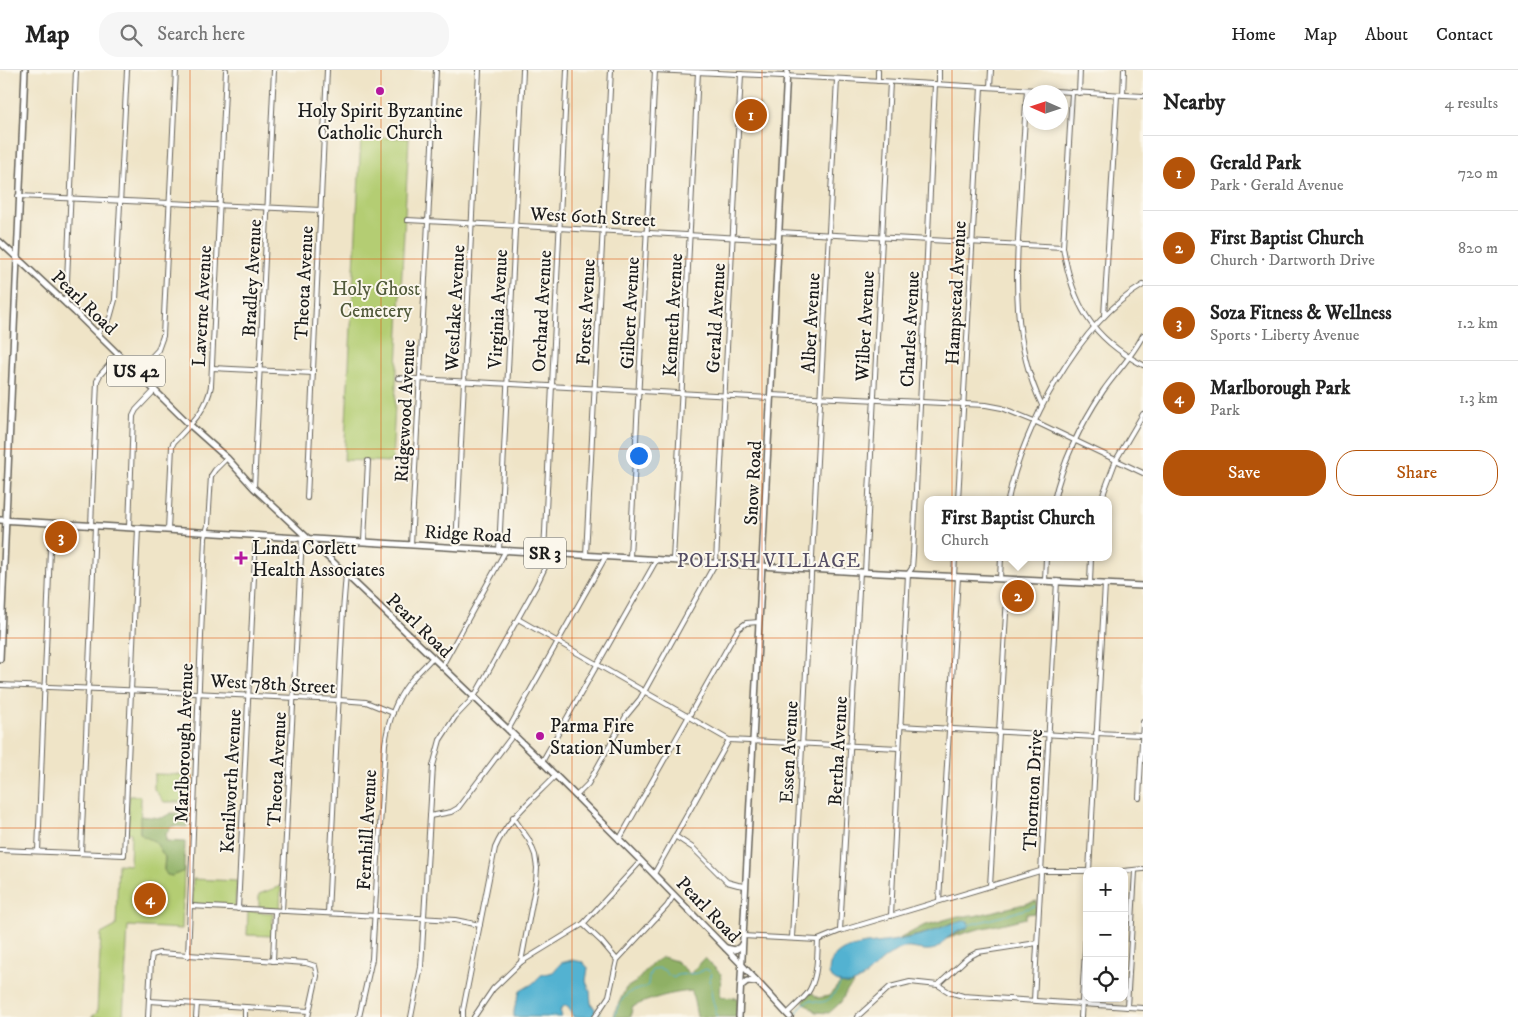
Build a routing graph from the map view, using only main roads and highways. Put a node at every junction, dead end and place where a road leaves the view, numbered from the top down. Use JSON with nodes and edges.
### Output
{"nodes":[{"id":1,"x":25,"y":70,"type":"edge"},
{"id":2,"x":787,"y":70,"type":"edge"},
{"id":3,"x":0,"y":242,"type":"edge"},
{"id":4,"x":16,"y":257,"type":"junction"},
{"id":5,"x":3,"y":520,"type":"edge"},
{"id":6,"x":305,"y":538,"type":"junction"},
{"id":7,"x":763,"y":565,"type":"junction"},
{"id":8,"x":1143,"y":586,"type":"edge"},
{"id":9,"x":0,"y":659,"type":"edge"},
{"id":10,"x":742,"y":943,"type":"junction"},
{"id":11,"x":725,"y":948,"type":"junction"},
{"id":12,"x":741,"y":964,"type":"junction"},
{"id":13,"x":758,"y":983,"type":"junction"},
{"id":14,"x":740,"y":987,"type":"junction"},
{"id":15,"x":788,"y":1016,"type":"edge"},
{"id":16,"x":739,"y":1017,"type":"edge"}],
"edges":[{"from":1,"to":4,"type":"main road"},
{"from":2,"to":7,"type":"main road","name":"Snow Road"},
{"from":3,"to":4,"type":"main road","name":"Pearl Road","number":"US 42"},
{"from":4,"to":5,"type":"main road"},
{"from":4,"to":6,"type":"main road","name":"Pearl Road","number":"US 42"},
{"from":5,"to":6,"type":"main road","name":"Ridge Road"},
{"from":5,"to":9,"type":"main road"},
{"from":6,"to":7,"type":"main road","name":"Ridge Road","number":"SR 3"},
{"from":6,"to":11,"type":"main road","name":"Pearl Road","number":"US 42"},
{"from":7,"to":8,"type":"main road","name":"Ridge Road","number":"SR 3"},
{"from":7,"to":10,"type":"main road","name":"Snow Road"},
{"from":10,"to":11,"type":"main road"},
{"from":10,"to":12,"type":"main road","name":"Snow Road"},
{"from":11,"to":12,"type":"main road","name":"Pearl Road","number":"US 42"},
{"from":12,"to":13,"type":"main road","name":"Pearl Road","number":"US 42"},
{"from":12,"to":14,"type":"main road","name":"Snow Road"},
{"from":13,"to":14,"type":"main road"},
{"from":13,"to":15,"type":"main road","name":"Pearl Road","number":"US 42"},
{"from":14,"to":16,"type":"main road","name":"Snow Road"}]}
